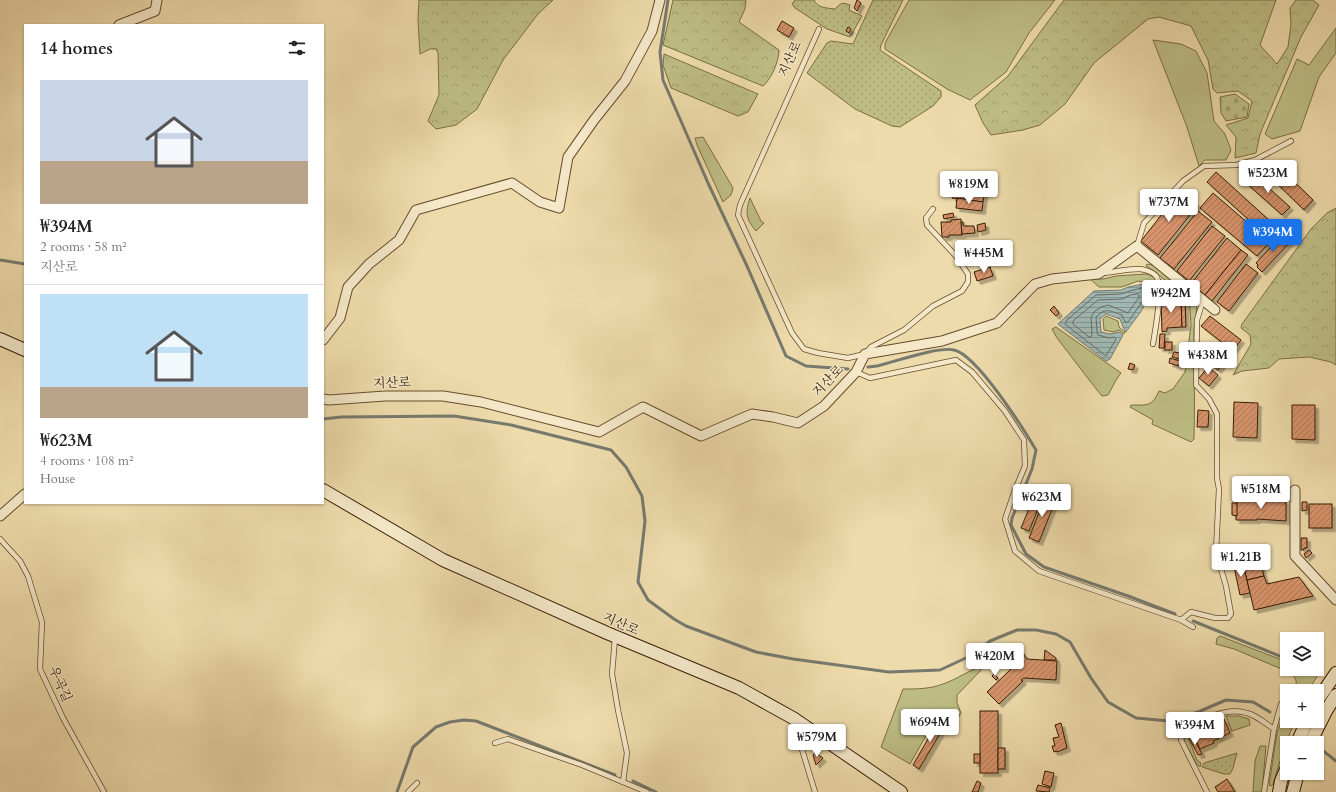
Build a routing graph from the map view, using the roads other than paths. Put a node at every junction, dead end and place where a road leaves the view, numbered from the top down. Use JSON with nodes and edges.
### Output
{"nodes":[{"id":1,"x":155,"y":0,"type":"edge"},
{"id":2,"x":660,"y":0,"type":"edge"},
{"id":3,"x":122,"y":24,"type":"edge"},
{"id":4,"x":819,"y":29,"type":"dead end"},
{"id":5,"x":1291,"y":141,"type":"dead end"},
{"id":6,"x":933,"y":209,"type":"dead end"},
{"id":7,"x":1137,"y":246,"type":"junction"},
{"id":8,"x":1098,"y":274,"type":"junction"},
{"id":9,"x":1204,"y":300,"type":"junction"},
{"id":10,"x":1215,"y":310,"type":"dead end"},
{"id":11,"x":0,"y":339,"type":"edge"},
{"id":12,"x":324,"y":339,"type":"edge"},
{"id":13,"x":1153,"y":344,"type":"dead end"},
{"id":14,"x":24,"y":350,"type":"edge"},
{"id":15,"x":865,"y":354,"type":"junction"},
{"id":16,"x":856,"y":372,"type":"junction"},
{"id":17,"x":324,"y":399,"type":"edge"},
{"id":18,"x":1295,"y":490,"type":"dead end"},
{"id":19,"x":324,"y":491,"type":"edge"},
{"id":20,"x":24,"y":495,"type":"edge"},
{"id":21,"x":0,"y":516,"type":"edge"},
{"id":22,"x":0,"y":539,"type":"edge"},
{"id":23,"x":1336,"y":600,"type":"edge"},
{"id":24,"x":1181,"y":620,"type":"junction"},
{"id":25,"x":1193,"y":627,"type":"dead end"},
{"id":26,"x":616,"y":637,"type":"junction"},
{"id":27,"x":1336,"y":673,"type":"edge"},
{"id":28,"x":1324,"y":691,"type":"edge"},
{"id":29,"x":1336,"y":695,"type":"edge"},
{"id":30,"x":1280,"y":708,"type":"edge"},
{"id":31,"x":793,"y":718,"type":"junction"},
{"id":32,"x":1274,"y":729,"type":"junction"},
{"id":33,"x":1305,"y":735,"type":"edge"},
{"id":34,"x":495,"y":743,"type":"dead end"},
{"id":35,"x":1281,"y":780,"type":"edge"},
{"id":36,"x":1296,"y":780,"type":"edge"},
{"id":37,"x":417,"y":782,"type":"dead end"},
{"id":38,"x":623,"y":782,"type":"junction"},
{"id":39,"x":104,"y":792,"type":"edge"},
{"id":40,"x":408,"y":792,"type":"edge"},
{"id":41,"x":647,"y":792,"type":"edge"},
{"id":42,"x":815,"y":792,"type":"edge"},
{"id":43,"x":901,"y":792,"type":"edge"},
{"id":44,"x":1207,"y":792,"type":"edge"},
{"id":45,"x":1264,"y":792,"type":"edge"},
{"id":46,"x":1279,"y":792,"type":"edge"},
{"id":47,"x":1293,"y":792,"type":"edge"}],
"edges":[{"from":1,"to":3,"type":"street"},
{"from":2,"to":12,"type":"street"},
{"from":4,"to":15,"type":"lane","name":"지산로"},
{"from":5,"to":7,"type":"lane"},
{"from":6,"to":15,"type":"lane","name":"지산로"},
{"from":7,"to":8,"type":"street","name":"지산로"},
{"from":7,"to":9,"type":"street"},
{"from":8,"to":13,"type":"lane"},
{"from":8,"to":15,"type":"street","name":"지산로"},
{"from":9,"to":10,"type":"street"},
{"from":9,"to":24,"type":"lane"},
{"from":11,"to":14,"type":"main road"},
{"from":15,"to":16,"type":"street","name":"지산로"},
{"from":16,"to":17,"type":"street","name":"지산로"},
{"from":16,"to":24,"type":"lane"},
{"from":18,"to":23,"type":"street"},
{"from":19,"to":26,"type":"main road","name":"지산로"},
{"from":20,"to":21,"type":"street"},
{"from":22,"to":39,"type":"lane","name":"우곡길"},
{"from":24,"to":25,"type":"lane"},
{"from":26,"to":31,"type":"main road","name":"지산로"},
{"from":26,"to":38,"type":"lane"},
{"from":27,"to":28,"type":"main road"},
{"from":29,"to":33,"type":"main road"},
{"from":30,"to":32,"type":"lane"},
{"from":31,"to":42,"type":"lane"},
{"from":31,"to":43,"type":"main road","name":"지산로"},
{"from":32,"to":44,"type":"lane"},
{"from":32,"to":45,"type":"lane"},
{"from":34,"to":38,"type":"lane"},
{"from":35,"to":46,"type":"main road"},
{"from":36,"to":47,"type":"main road"},
{"from":37,"to":40,"type":"lane"},
{"from":38,"to":41,"type":"lane"}]}
